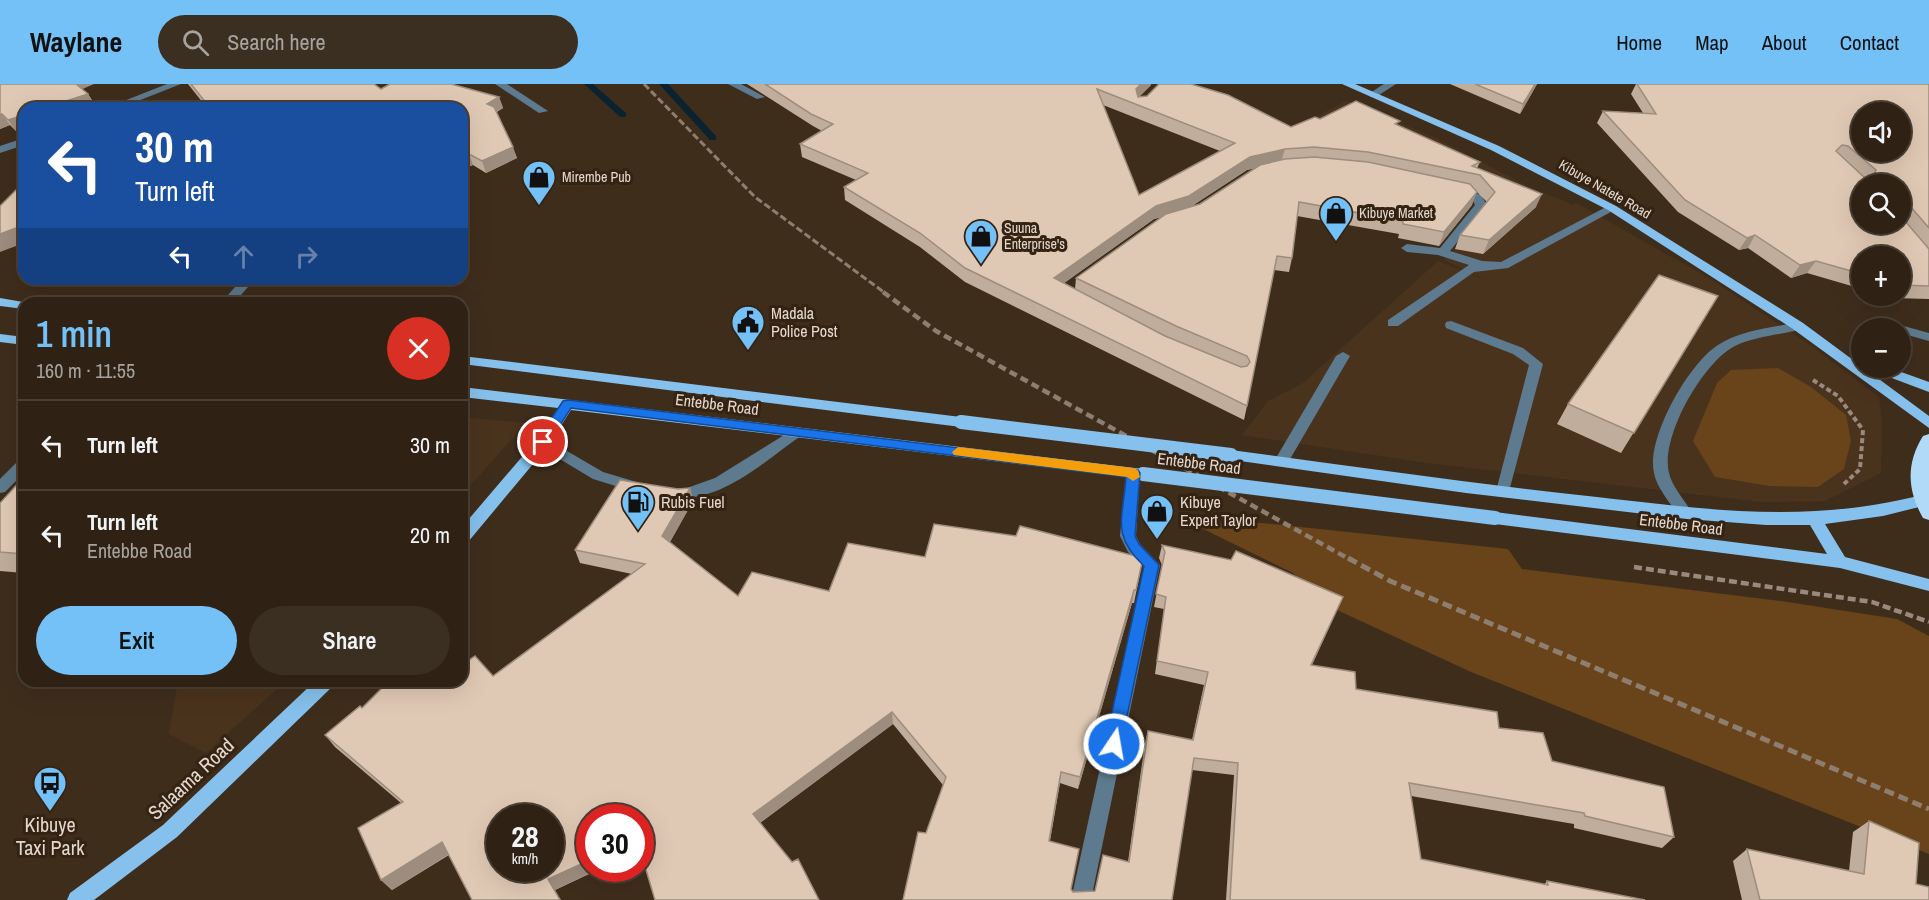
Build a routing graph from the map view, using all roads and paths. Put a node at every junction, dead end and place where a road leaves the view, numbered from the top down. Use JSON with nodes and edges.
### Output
{"nodes":[{"id":1,"x":176,"y":84,"type":"edge"},
{"id":2,"x":500,"y":84,"type":"edge"},
{"id":3,"x":733,"y":84,"type":"edge"},
{"id":4,"x":1347,"y":84,"type":"edge"},
{"id":5,"x":1391,"y":84,"type":"edge"},
{"id":6,"x":1373,"y":95,"type":"junction"},
{"id":7,"x":760,"y":97,"type":"dead end"},
{"id":8,"x":127,"y":102,"type":"edge"},
{"id":9,"x":543,"y":111,"type":"dead end"},
{"id":10,"x":18,"y":143,"type":"edge"},
{"id":11,"x":0,"y":150,"type":"edge"},
{"id":12,"x":1444,"y":186,"type":"edge"},
{"id":13,"x":1612,"y":208,"type":"junction"},
{"id":14,"x":1407,"y":248,"type":"dead end"},
{"id":15,"x":1443,"y":252,"type":"junction"},
{"id":16,"x":1479,"y":266,"type":"junction"},
{"id":17,"x":244,"y":285,"type":"edge"},
{"id":18,"x":232,"y":297,"type":"edge"},
{"id":19,"x":0,"y":302,"type":"edge"},
{"id":20,"x":18,"y":304,"type":"edge"},
{"id":21,"x":1393,"y":323,"type":"dead end"},
{"id":22,"x":1451,"y":325,"type":"dead end"},
{"id":23,"x":1798,"y":326,"type":"junction"},
{"id":24,"x":1911,"y":332,"type":"edge"},
{"id":25,"x":0,"y":338,"type":"edge"},
{"id":26,"x":1929,"y":338,"type":"edge"},
{"id":27,"x":18,"y":340,"type":"edge"},
{"id":28,"x":1831,"y":349,"type":"junction"},
{"id":29,"x":1343,"y":356,"type":"dead end"},
{"id":30,"x":1851,"y":357,"type":"edge"},
{"id":31,"x":468,"y":361,"type":"edge"},
{"id":32,"x":1905,"y":378,"type":"edge"},
{"id":33,"x":1813,"y":380,"type":"dead end"},
{"id":34,"x":1929,"y":387,"type":"edge"},
{"id":35,"x":468,"y":394,"type":"edge"},
{"id":36,"x":568,"y":404,"type":"junction"},
{"id":37,"x":1929,"y":423,"type":"edge"},
{"id":38,"x":797,"y":432,"type":"junction"},
{"id":39,"x":1929,"y":441,"type":"edge"},
{"id":40,"x":543,"y":442,"type":"junction"},
{"id":41,"x":1281,"y":462,"type":"junction"},
{"id":42,"x":18,"y":470,"type":"edge"},
{"id":43,"x":1138,"y":474,"type":"junction"},
{"id":44,"x":0,"y":488,"type":"edge"},
{"id":45,"x":1839,"y":488,"type":"dead end"},
{"id":46,"x":1503,"y":491,"type":"junction"},
{"id":47,"x":0,"y":496,"type":"edge"},
{"id":48,"x":16,"y":497,"type":"edge"},
{"id":49,"x":1926,"y":507,"type":"edge"},
{"id":50,"x":1684,"y":513,"type":"junction"},
{"id":51,"x":1816,"y":521,"type":"junction"},
{"id":52,"x":468,"y":531,"type":"edge"},
{"id":53,"x":1840,"y":562,"type":"junction"},
{"id":54,"x":1627,"y":566,"type":"dead end"},
{"id":55,"x":1929,"y":585,"type":"edge"},
{"id":56,"x":1929,"y":622,"type":"edge"},
{"id":57,"x":321,"y":687,"type":"edge"},
{"id":58,"x":77,"y":900,"type":"edge"},
{"id":59,"x":1081,"y":900,"type":"edge"}],
"edges":[{"from":1,"to":8,"type":"street"},
{"from":2,"to":9,"type":"street"},
{"from":3,"to":7,"type":"street"},
{"from":4,"to":6,"type":"main road","name":"Kibuye Natete Road"},
{"from":5,"to":6,"type":"street"},
{"from":6,"to":13,"type":"main road","name":"Kibuye Natete Road"},
{"from":10,"to":11,"type":"street"},
{"from":12,"to":15,"type":"street"},
{"from":13,"to":16,"type":"street"},
{"from":13,"to":23,"type":"main road","name":"Kibuye Natete Road"},
{"from":14,"to":15,"type":"street"},
{"from":15,"to":16,"type":"street"},
{"from":16,"to":21,"type":"street"},
{"from":17,"to":18,"type":"street"},
{"from":19,"to":20,"type":"main road"},
{"from":22,"to":46,"type":"street"},
{"from":23,"to":28,"type":"main road","name":"Kibuye Natete Road"},
{"from":23,"to":50,"type":"street"},
{"from":24,"to":26,"type":"street"},
{"from":25,"to":27,"type":"main road"},
{"from":28,"to":30,"type":"main road"},
{"from":28,"to":37,"type":"main road"},
{"from":29,"to":41,"type":"street"},
{"from":31,"to":41,"type":"main road","name":"Entebbe Road","bridge":true},
{"from":32,"to":34,"type":"main road"},
{"from":33,"to":45,"type":"path"},
{"from":35,"to":36,"type":"main road","name":"Entebbe Road"},
{"from":36,"to":38,"type":"main road","name":"Entebbe Road"},
{"from":36,"to":40,"type":"main road"},
{"from":38,"to":40,"type":"street"},
{"from":38,"to":43,"type":"main road","name":"Entebbe Road"},
{"from":39,"to":49,"type":"highway"},
{"from":40,"to":52,"type":"main road"},
{"from":41,"to":46,"type":"main road","name":"Entebbe Road"},
{"from":42,"to":44,"type":"street"},
{"from":43,"to":53,"type":"main road","name":"Entebbe Road","bridge":true},
{"from":43,"to":59,"type":"street"},
{"from":46,"to":50,"type":"main road","name":"Entebbe Road"},
{"from":47,"to":48,"type":"street"},
{"from":49,"to":51,"type":"main road","name":"Entebbe Road"},
{"from":50,"to":51,"type":"main road","name":"Entebbe Road"},
{"from":51,"to":53,"type":"main road"},
{"from":53,"to":55,"type":"main road","name":"Entebbe Road"},
{"from":54,"to":56,"type":"path"},
{"from":57,"to":58,"type":"main road","name":"Salaama Road"}]}
